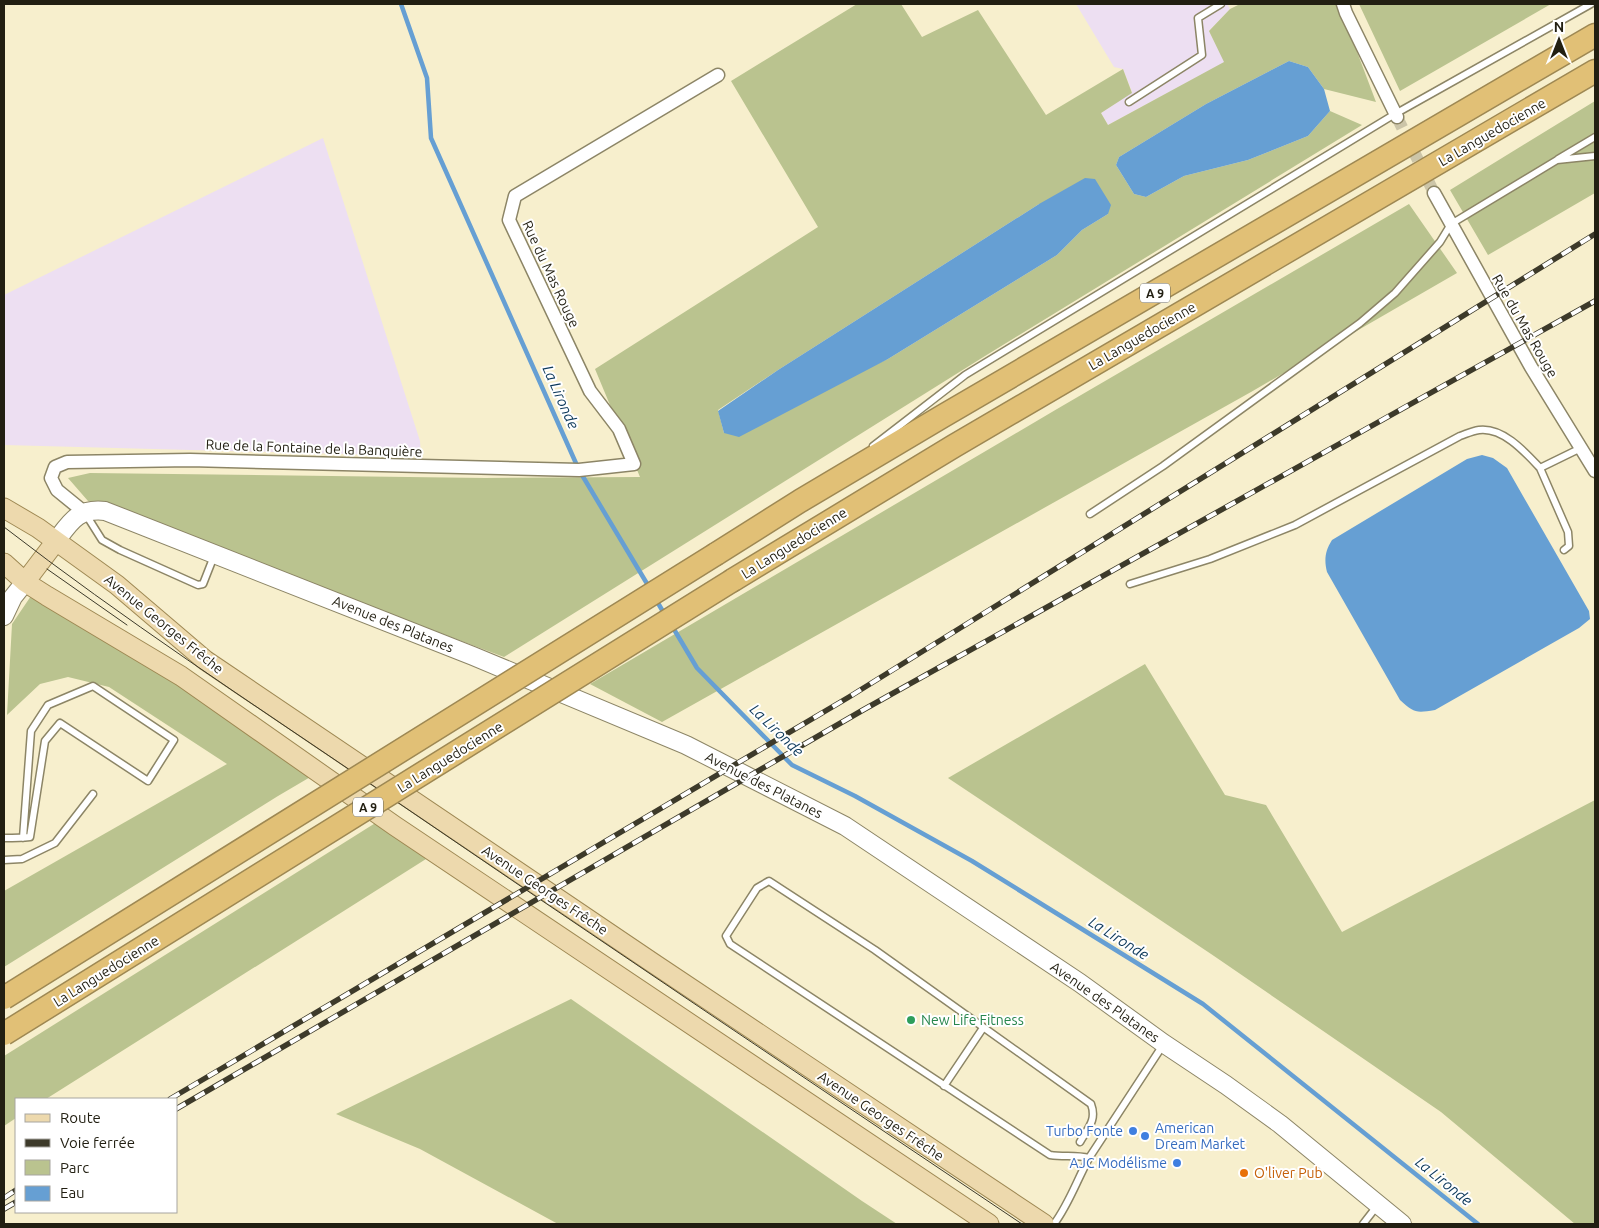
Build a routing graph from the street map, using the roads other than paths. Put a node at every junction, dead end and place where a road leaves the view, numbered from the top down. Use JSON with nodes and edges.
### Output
{"nodes":[{"id":1,"x":1221,"y":4,"type":"edge"},
{"id":2,"x":1343,"y":4,"type":"edge"},
{"id":3,"x":1591,"y":4,"type":"edge"},
{"id":4,"x":1595,"y":35,"type":"edge"},
{"id":5,"x":1595,"y":71,"type":"edge"},
{"id":6,"x":718,"y":75,"type":"dead end"},
{"id":7,"x":1129,"y":102,"type":"dead end"},
{"id":8,"x":1396,"y":115,"type":"junction"},
{"id":9,"x":1595,"y":137,"type":"edge"},
{"id":10,"x":1595,"y":156,"type":"edge"},
{"id":11,"x":1557,"y":160,"type":"junction"},
{"id":12,"x":1434,"y":193,"type":"tunnel mouth"},
{"id":13,"x":1451,"y":224,"type":"junction"},
{"id":14,"x":1581,"y":448,"type":"junction"},
{"id":15,"x":863,"y":453,"type":"dead end"},
{"id":16,"x":855,"y":459,"type":"dead end"},
{"id":17,"x":634,"y":464,"type":"joint"},
{"id":18,"x":1540,"y":468,"type":"junction"},
{"id":19,"x":1595,"y":471,"type":"edge"},
{"id":20,"x":800,"y":501,"type":"junction"},
{"id":21,"x":4,"y":508,"type":"edge"},
{"id":22,"x":84,"y":512,"type":"junction"},
{"id":23,"x":1090,"y":514,"type":"dead end"},
{"id":24,"x":56,"y":541,"type":"junction"},
{"id":25,"x":1564,"y":550,"type":"dead end"},
{"id":26,"x":215,"y":553,"type":"junction"},
{"id":27,"x":4,"y":563,"type":"edge"},
{"id":28,"x":25,"y":582,"type":"junction"},
{"id":29,"x":1130,"y":584,"type":"dead end"},
{"id":30,"x":4,"y":616,"type":"edge"},
{"id":31,"x":93,"y":794,"type":"dead end"},
{"id":32,"x":4,"y":838,"type":"edge"},
{"id":33,"x":22,"y":838,"type":"junction"},
{"id":34,"x":4,"y":860,"type":"edge"},
{"id":35,"x":4,"y":998,"type":"edge"},
{"id":36,"x":983,"y":1028,"type":"junction"},
{"id":37,"x":4,"y":1034,"type":"edge"},
{"id":38,"x":1163,"y":1044,"type":"junction"},
{"id":39,"x":944,"y":1086,"type":"junction"},
{"id":40,"x":1080,"y":1142,"type":"dead end"},
{"id":41,"x":1089,"y":1158,"type":"junction"},
{"id":42,"x":1378,"y":1205,"type":"junction"},
{"id":43,"x":989,"y":1224,"type":"edge"},
{"id":44,"x":1044,"y":1224,"type":"edge"},
{"id":45,"x":1054,"y":1224,"type":"edge"},
{"id":46,"x":1364,"y":1224,"type":"edge"},
{"id":47,"x":1402,"y":1224,"type":"edge"}],
"edges":[{"from":1,"to":7,"type":"lane"},
{"from":2,"to":8,"type":"street"},
{"from":3,"to":8,"type":"lane"},
{"from":4,"to":20,"type":"highway","number":"A 9"},
{"from":5,"to":37,"type":"highway","name":"La Languedocienne","number":"A 9","bridge":true},
{"from":6,"to":17,"type":"street","name":"Rue du Mas Rouge"},
{"from":8,"to":15,"type":"lane"},
{"from":9,"to":11,"type":"lane"},
{"from":10,"to":11,"type":"lane"},
{"from":11,"to":13,"type":"lane"},
{"from":12,"to":13,"type":"street","name":"Rue du Mas Rouge"},
{"from":13,"to":14,"type":"street","name":"Rue du Mas Rouge"},
{"from":13,"to":23,"type":"lane"},
{"from":14,"to":18,"type":"lane"},
{"from":14,"to":19,"type":"street","name":"Rue du Mas Rouge"},
{"from":16,"to":20,"type":"lane"},
{"from":17,"to":22,"type":"street","name":"Rue de la Fontaine de la Banquière"},
{"from":18,"to":25,"type":"lane"},
{"from":18,"to":29,"type":"lane"},
{"from":20,"to":35,"type":"highway","number":"A 9","bridge":true},
{"from":21,"to":24,"type":"main road","name":"Avenue Georges Frêche"},
{"from":22,"to":24,"type":"street"},
{"from":22,"to":26,"type":"street","name":"Avenue des Platanes"},
{"from":22,"to":26,"type":"lane"},
{"from":24,"to":28,"type":"main road"},
{"from":24,"to":44,"type":"main road","name":"Avenue Georges Frêche"},
{"from":26,"to":38,"type":"street","name":"Avenue des Platanes"},
{"from":27,"to":28,"type":"main road","name":"Avenue Georges Frêche"},
{"from":28,"to":30,"type":"street"},
{"from":28,"to":43,"type":"main road","name":"Avenue Georges Frêche"},
{"from":31,"to":34,"type":"lane"},
{"from":32,"to":33,"type":"lane"},
{"from":33,"to":33,"type":"lane"},
{"from":36,"to":39,"type":"lane"},
{"from":36,"to":39,"type":"lane"},
{"from":36,"to":40,"type":"lane"},
{"from":38,"to":41,"type":"lane"},
{"from":38,"to":42,"type":"street","name":"Avenue des Platanes"},
{"from":39,"to":41,"type":"lane"},
{"from":41,"to":45,"type":"lane"},
{"from":42,"to":46,"type":"lane"},
{"from":42,"to":47,"type":"street","name":"Avenue des Platanes"}]}
